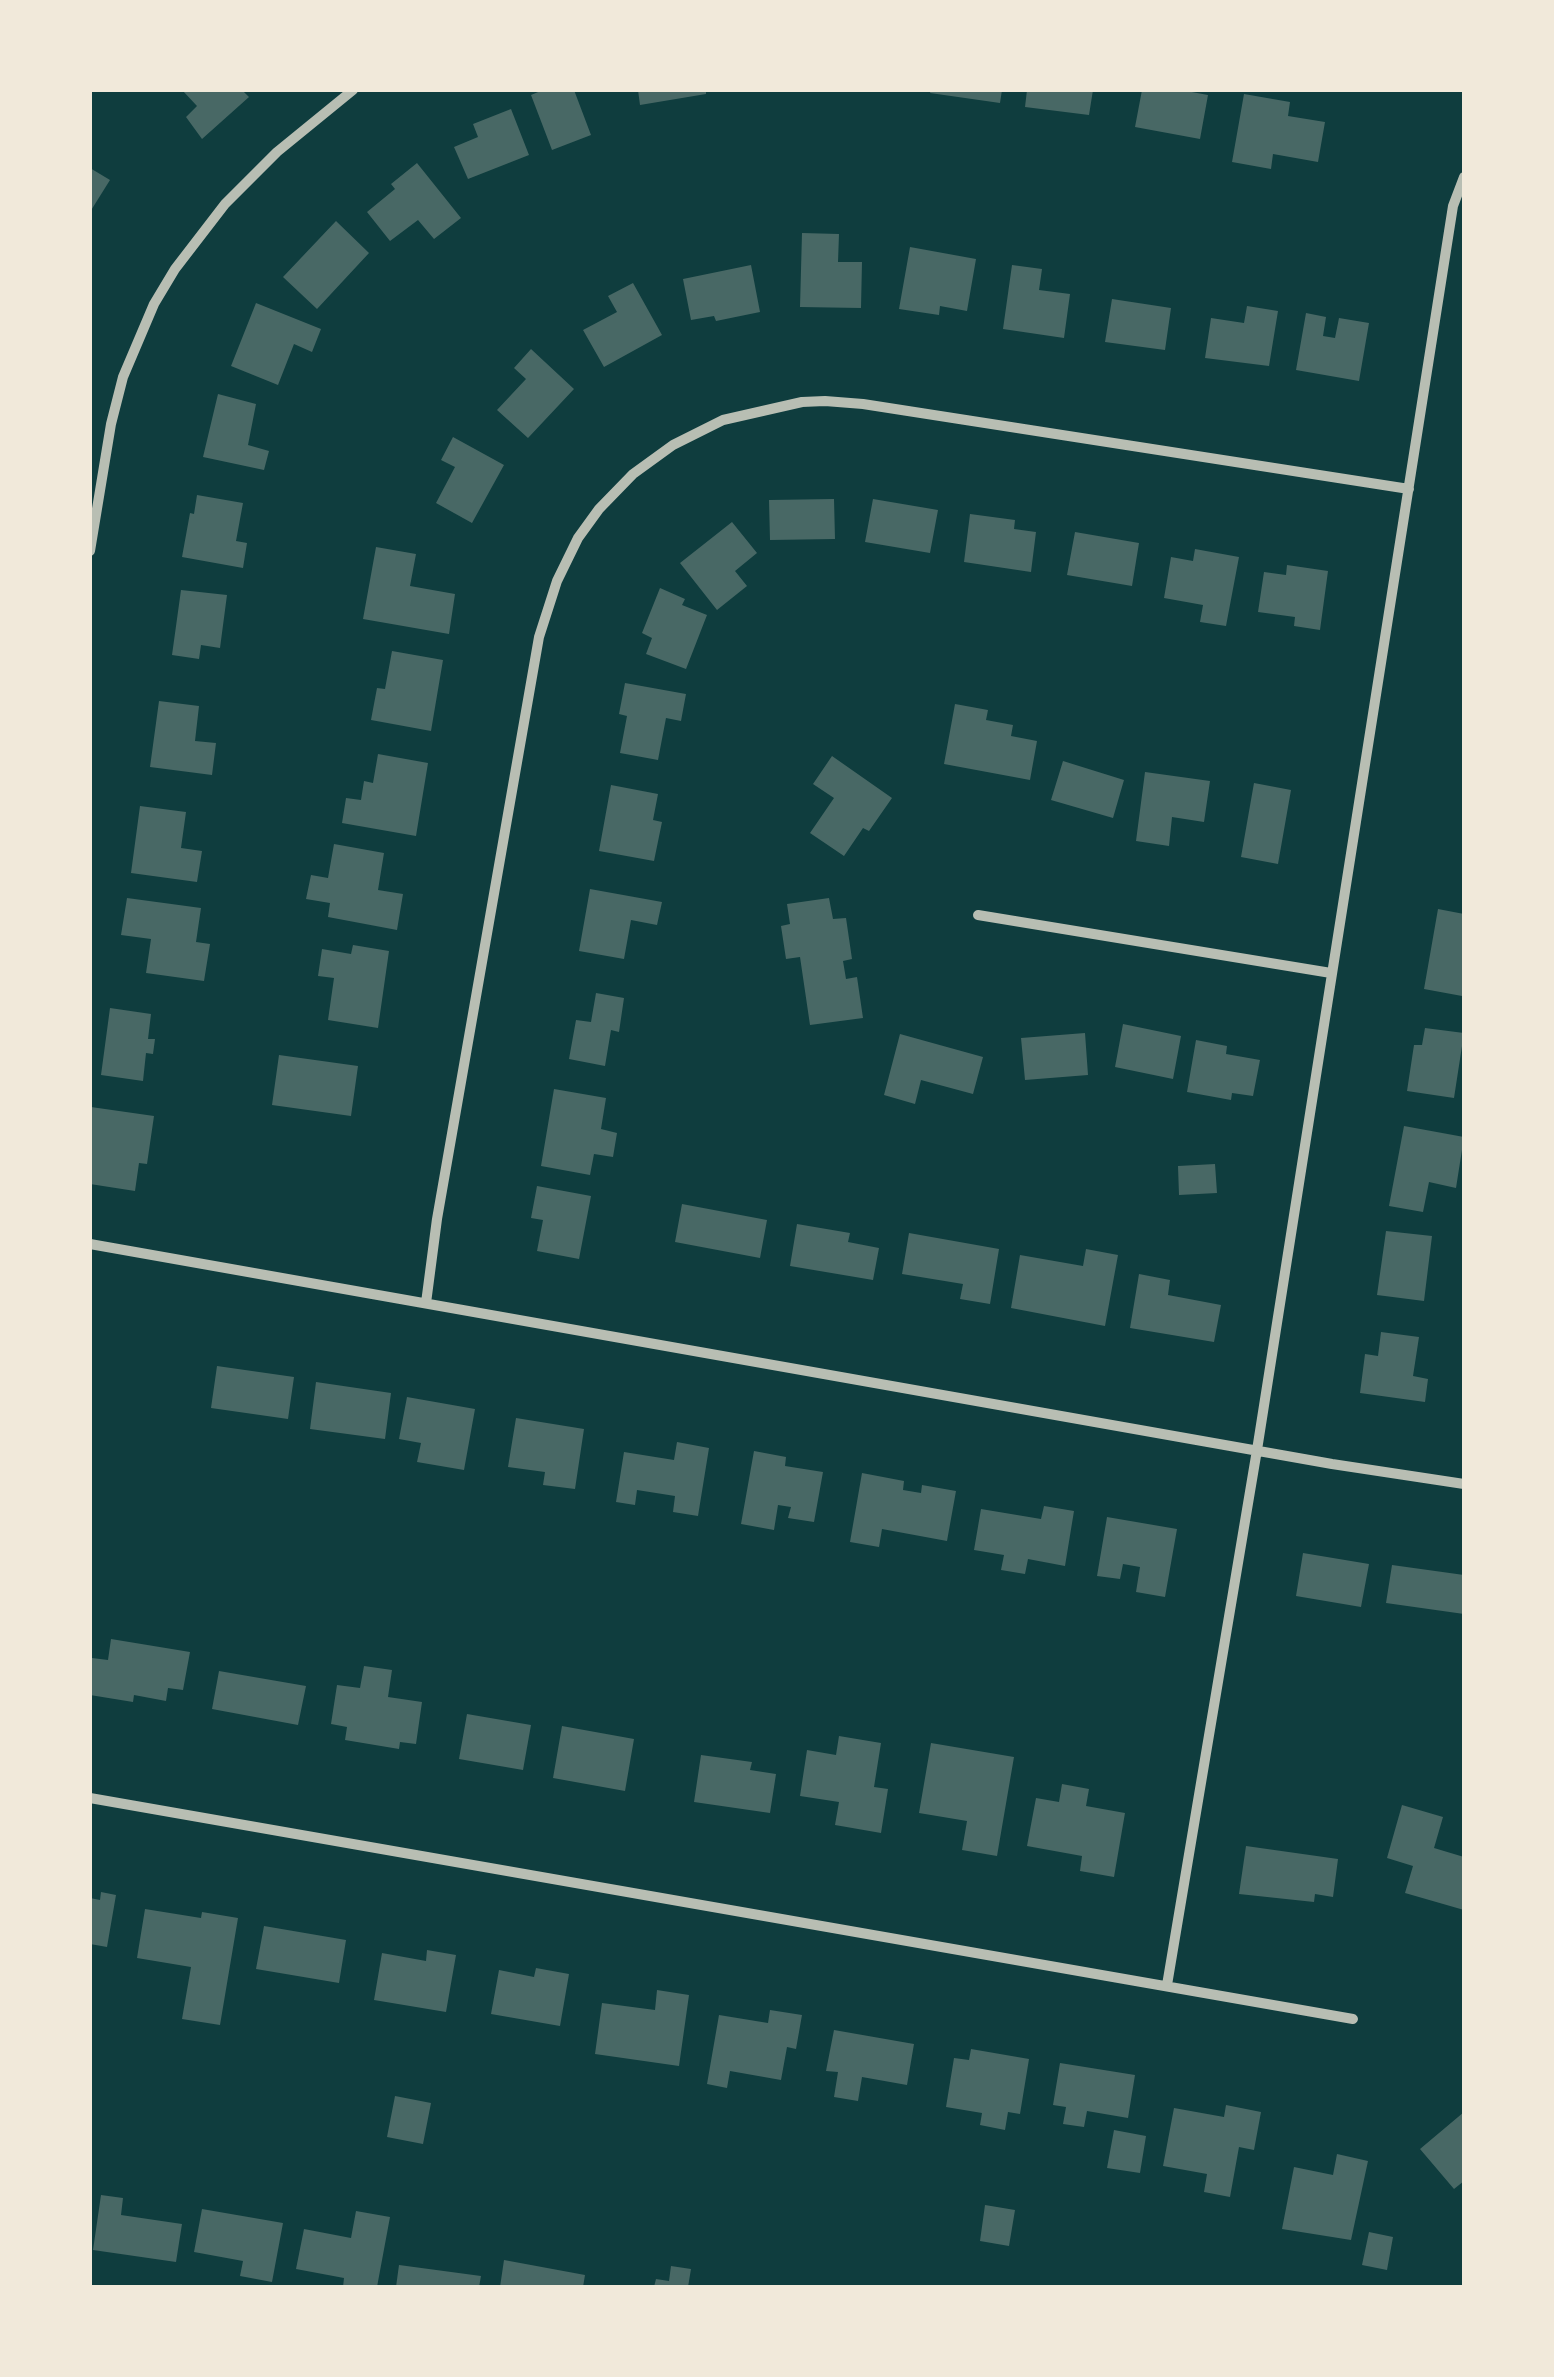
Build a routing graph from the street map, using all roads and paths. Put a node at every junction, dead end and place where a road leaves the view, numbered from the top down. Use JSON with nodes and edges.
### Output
{"nodes":[{"id":1,"x":353,"y":90,"type":"edge"},
{"id":2,"x":1464,"y":177,"type":"edge"},
{"id":3,"x":1409,"y":489,"type":"junction"},
{"id":4,"x":90,"y":551,"type":"edge"},
{"id":5,"x":978,"y":915,"type":"dead end"},
{"id":6,"x":1330,"y":973,"type":"junction"},
{"id":7,"x":90,"y":1244,"type":"edge"},
{"id":8,"x":426,"y":1303,"type":"junction"},
{"id":9,"x":1257,"y":1450,"type":"junction"},
{"id":10,"x":1464,"y":1484,"type":"edge"},
{"id":11,"x":90,"y":1798,"type":"edge"},
{"id":12,"x":1167,"y":1985,"type":"junction"},
{"id":13,"x":1353,"y":2019,"type":"dead end"}],
"edges":[{"from":1,"to":4,"type":"street"},
{"from":2,"to":3,"type":"street"},
{"from":3,"to":6,"type":"street"},
{"from":3,"to":8,"type":"street"},
{"from":5,"to":6,"type":"street"},
{"from":6,"to":9,"type":"street"},
{"from":7,"to":8,"type":"street"},
{"from":8,"to":9,"type":"street"},
{"from":9,"to":10,"type":"street"},
{"from":9,"to":12,"type":"street"},
{"from":11,"to":12,"type":"street"},
{"from":12,"to":13,"type":"street"}]}
